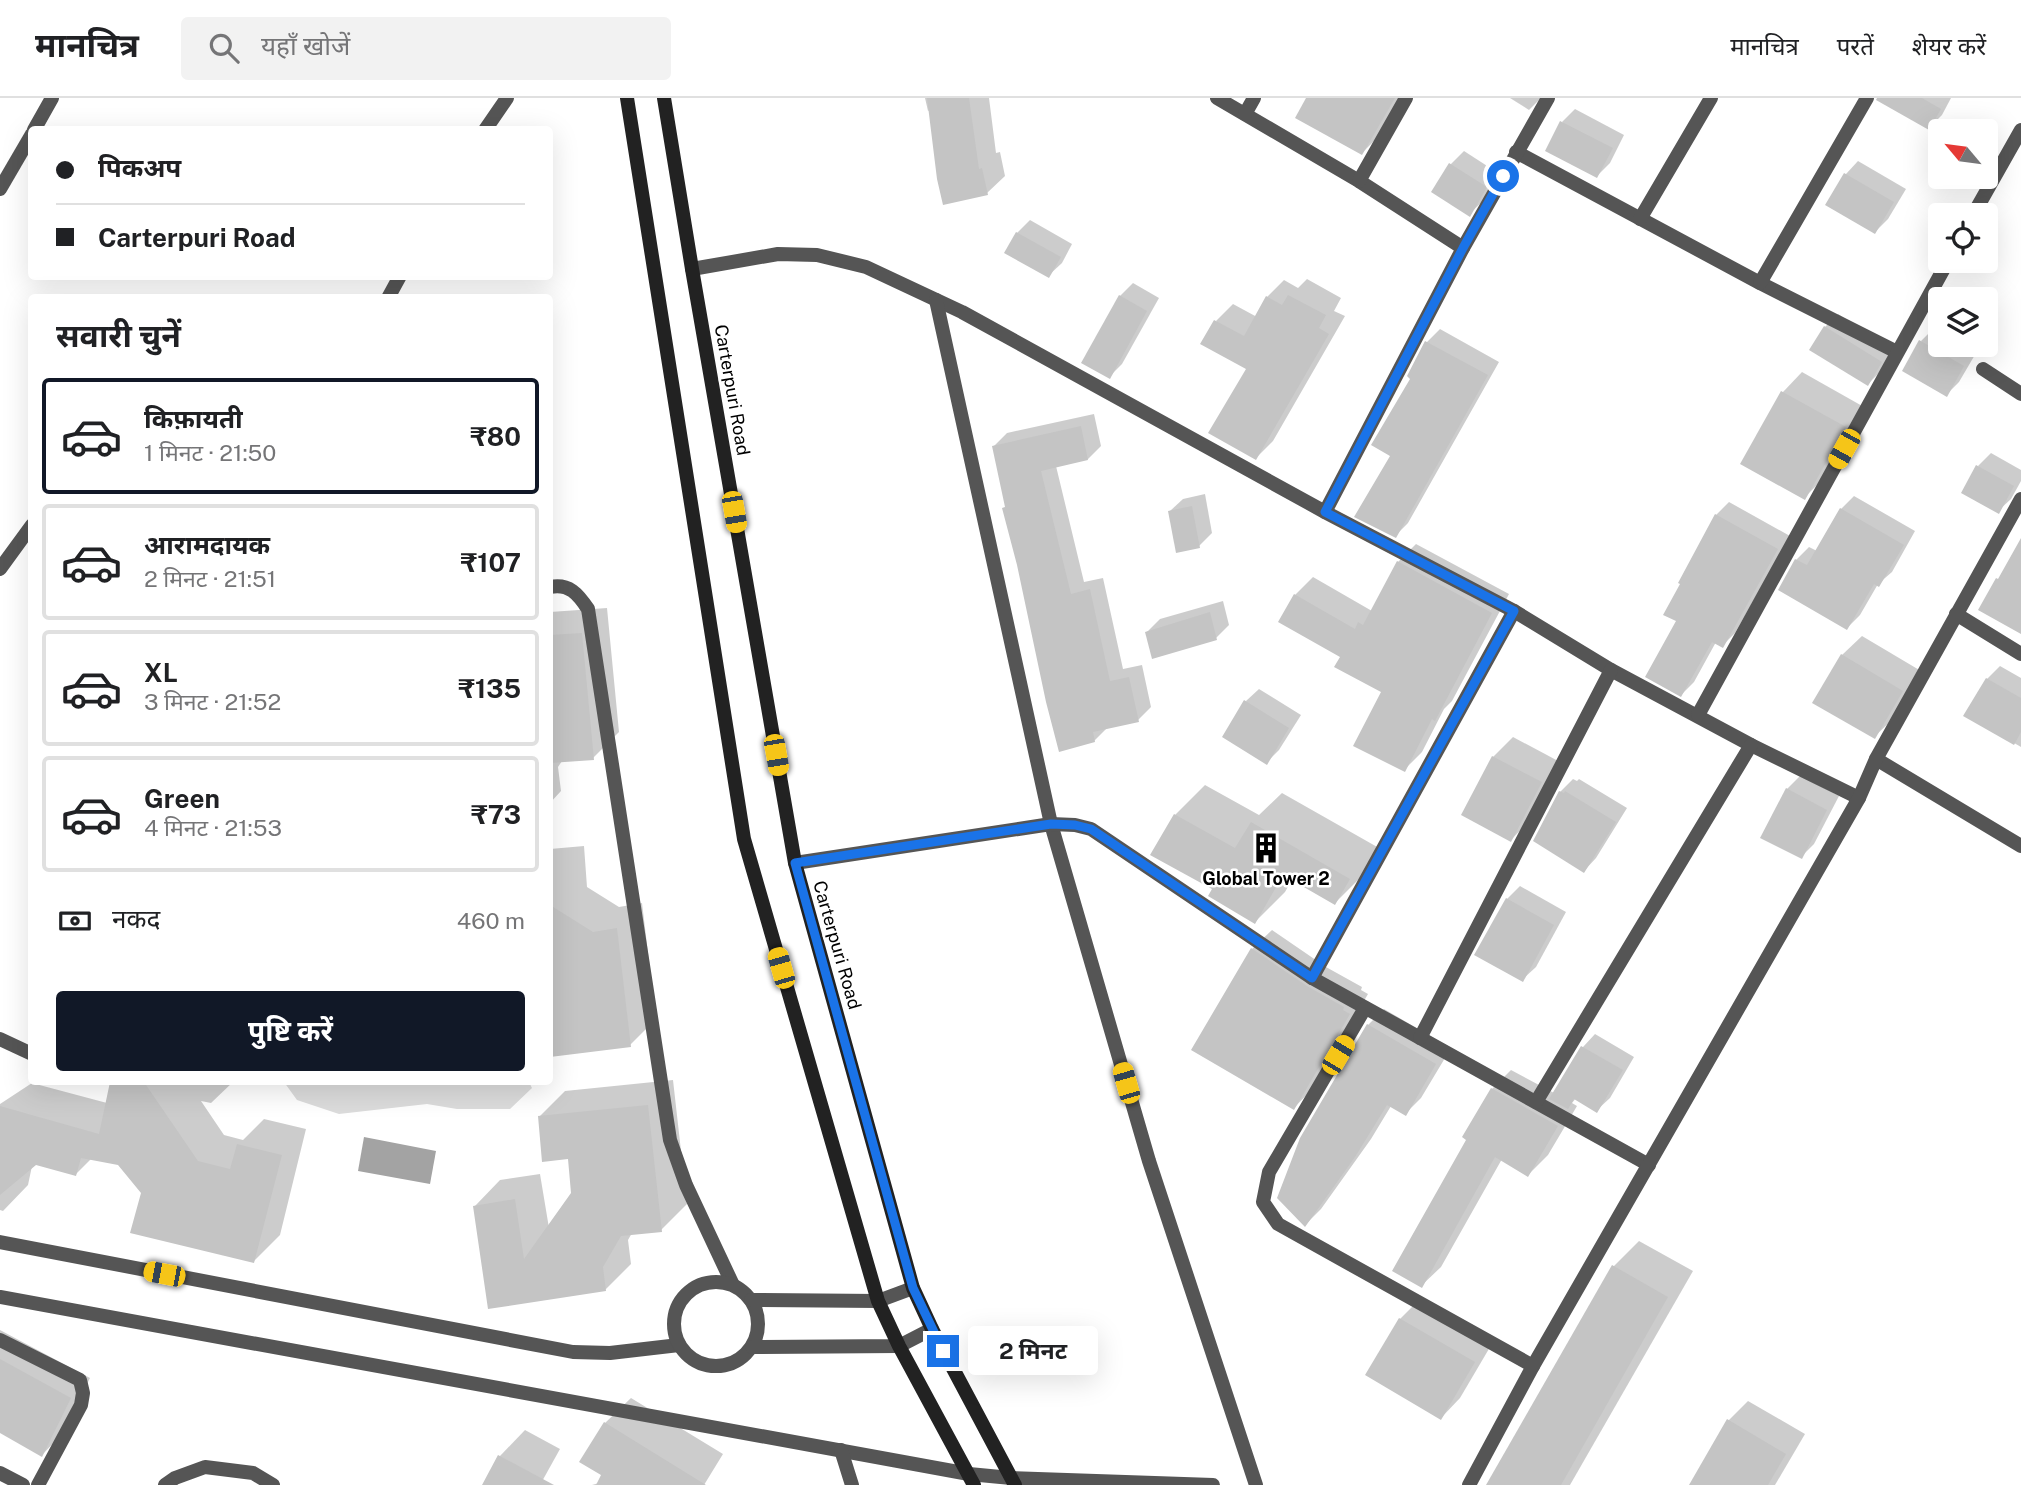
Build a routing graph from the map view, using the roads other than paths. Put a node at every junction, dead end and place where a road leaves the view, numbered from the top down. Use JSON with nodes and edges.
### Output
{"nodes":[{"id":1,"x":52,"y":98,"type":"edge"},
{"id":2,"x":507,"y":98,"type":"edge"},
{"id":3,"x":628,"y":98,"type":"edge"},
{"id":4,"x":664,"y":98,"type":"edge"},
{"id":5,"x":1217,"y":98,"type":"edge"},
{"id":6,"x":1254,"y":98,"type":"edge"},
{"id":7,"x":1406,"y":98,"type":"edge"},
{"id":8,"x":1548,"y":98,"type":"edge"},
{"id":9,"x":1711,"y":98,"type":"edge"},
{"id":10,"x":1867,"y":98,"type":"edge"},
{"id":11,"x":1245,"y":114,"type":"junction"},
{"id":12,"x":36,"y":126,"type":"edge"},
{"id":13,"x":488,"y":126,"type":"edge"},
{"id":14,"x":2021,"y":130,"type":"edge"},
{"id":15,"x":28,"y":141,"type":"edge"},
{"id":16,"x":1516,"y":152,"type":"junction"},
{"id":17,"x":1359,"y":181,"type":"junction"},
{"id":18,"x":0,"y":189,"type":"edge"},
{"id":19,"x":1980,"y":203,"type":"edge"},
{"id":20,"x":1640,"y":219,"type":"junction"},
{"id":21,"x":1463,"y":248,"type":"junction"},
{"id":22,"x":692,"y":269,"type":"junction"},
{"id":23,"x":1941,"y":273,"type":"edge"},
{"id":24,"x":1760,"y":283,"type":"junction"},
{"id":25,"x":936,"y":300,"type":"junction"},
{"id":26,"x":1897,"y":352,"type":"junction"},
{"id":27,"x":1983,"y":369,"type":"dead end"},
{"id":28,"x":2021,"y":394,"type":"edge"},
{"id":29,"x":2020,"y":504,"type":"edge"},
{"id":30,"x":1325,"y":512,"type":"junction"},
{"id":31,"x":28,"y":530,"type":"edge"},
{"id":32,"x":0,"y":569,"type":"edge"},
{"id":33,"x":553,"y":586,"type":"edge"},
{"id":34,"x":1514,"y":611,"type":"junction"},
{"id":35,"x":1956,"y":614,"type":"junction"},
{"id":36,"x":2021,"y":654,"type":"edge"},
{"id":37,"x":1611,"y":670,"type":"junction"},
{"id":38,"x":1698,"y":715,"type":"junction"},
{"id":39,"x":1751,"y":745,"type":"junction"},
{"id":40,"x":1876,"y":758,"type":"junction"},
{"id":41,"x":1859,"y":798,"type":"junction"},
{"id":42,"x":1051,"y":824,"type":"junction"},
{"id":43,"x":2021,"y":846,"type":"edge"},
{"id":44,"x":795,"y":863,"type":"junction"},
{"id":45,"x":1312,"y":978,"type":"junction"},
{"id":46,"x":1365,"y":1008,"type":"junction"},
{"id":47,"x":1420,"y":1038,"type":"junction"},
{"id":48,"x":0,"y":1039,"type":"edge"},
{"id":49,"x":28,"y":1052,"type":"edge"},
{"id":50,"x":1536,"y":1102,"type":"junction"},
{"id":51,"x":1649,"y":1165,"type":"junction"},
{"id":52,"x":0,"y":1242,"type":"edge"},
{"id":53,"x":733,"y":1285,"type":"junction"},
{"id":54,"x":913,"y":1288,"type":"junction"},
{"id":55,"x":0,"y":1297,"type":"edge"},
{"id":56,"x":751,"y":1300,"type":"junction"},
{"id":57,"x":878,"y":1301,"type":"junction"},
{"id":58,"x":932,"y":1329,"type":"junction"},
{"id":59,"x":0,"y":1340,"type":"edge"},
{"id":60,"x":679,"y":1345,"type":"junction"},
{"id":61,"x":899,"y":1346,"type":"junction"},
{"id":62,"x":752,"y":1347,"type":"junction"},
{"id":63,"x":1533,"y":1366,"type":"junction"},
{"id":64,"x":841,"y":1450,"type":"junction"},
{"id":65,"x":0,"y":1473,"type":"edge"},
{"id":66,"x":972,"y":1480,"type":"edge"},
{"id":67,"x":1013,"y":1481,"type":"edge"},
{"id":68,"x":23,"y":1485,"type":"edge"},
{"id":69,"x":38,"y":1485,"type":"edge"},
{"id":70,"x":165,"y":1485,"type":"edge"},
{"id":71,"x":273,"y":1485,"type":"edge"},
{"id":72,"x":852,"y":1485,"type":"edge"},
{"id":73,"x":1213,"y":1485,"type":"edge"},
{"id":74,"x":1256,"y":1485,"type":"edge"},
{"id":75,"x":1469,"y":1485,"type":"edge"}],
"edges":[{"from":1,"to":12,"type":"street"},
{"from":2,"to":13,"type":"street"},
{"from":3,"to":57,"type":"main road"},
{"from":4,"to":22,"type":"main road","name":"Carterpuri Road"},
{"from":5,"to":11,"type":"street"},
{"from":6,"to":11,"type":"street"},
{"from":7,"to":17,"type":"street"},
{"from":8,"to":16,"type":"street"},
{"from":9,"to":20,"type":"street"},
{"from":10,"to":24,"type":"street"},
{"from":11,"to":17,"type":"street"},
{"from":14,"to":19,"type":"street"},
{"from":15,"to":18,"type":"street"},
{"from":16,"to":20,"type":"street"},
{"from":16,"to":21,"type":"street"},
{"from":17,"to":21,"type":"street"},
{"from":20,"to":24,"type":"street"},
{"from":21,"to":30,"type":"street"},
{"from":22,"to":25,"type":"street"},
{"from":22,"to":44,"type":"main road","name":"Carterpuri Road"},
{"from":23,"to":26,"type":"street"},
{"from":24,"to":26,"type":"street"},
{"from":25,"to":30,"type":"street"},
{"from":25,"to":42,"type":"street"},
{"from":26,"to":38,"type":"street"},
{"from":27,"to":28,"type":"street"},
{"from":29,"to":35,"type":"street"},
{"from":30,"to":34,"type":"street"},
{"from":31,"to":32,"type":"street"},
{"from":33,"to":53,"type":"street"},
{"from":34,"to":37,"type":"street"},
{"from":34,"to":45,"type":"street"},
{"from":35,"to":36,"type":"street"},
{"from":35,"to":40,"type":"street"},
{"from":37,"to":38,"type":"street"},
{"from":37,"to":47,"type":"street"},
{"from":38,"to":39,"type":"street"},
{"from":39,"to":41,"type":"street"},
{"from":39,"to":50,"type":"street"},
{"from":40,"to":41,"type":"street"},
{"from":40,"to":43,"type":"street"},
{"from":41,"to":51,"type":"street"},
{"from":42,"to":44,"type":"street"},
{"from":42,"to":45,"type":"street"},
{"from":42,"to":74,"type":"street"},
{"from":44,"to":54,"type":"main road","name":"Carterpuri Road"},
{"from":45,"to":46,"type":"street"},
{"from":46,"to":47,"type":"street"},
{"from":46,"to":63,"type":"street"},
{"from":47,"to":50,"type":"street"},
{"from":48,"to":49,"type":"street"},
{"from":50,"to":51,"type":"street"},
{"from":51,"to":63,"type":"street"},
{"from":52,"to":60,"type":"street"},
{"from":53,"to":56,"type":"street"},
{"from":53,"to":60,"type":"street"},
{"from":54,"to":57,"type":"street"},
{"from":54,"to":58,"type":"main road","name":"Carterpuri Road"},
{"from":55,"to":64,"type":"street"},
{"from":56,"to":57,"type":"street"},
{"from":56,"to":62,"type":"street"},
{"from":57,"to":61,"type":"main road"},
{"from":58,"to":61,"type":"street"},
{"from":58,"to":67,"type":"main road","name":"Carterpuri Road"},
{"from":59,"to":69,"type":"street"},
{"from":60,"to":62,"type":"street"},
{"from":61,"to":62,"type":"street"},
{"from":61,"to":66,"type":"main road"},
{"from":63,"to":75,"type":"street"},
{"from":64,"to":66,"type":"street"},
{"from":64,"to":72,"type":"street"},
{"from":65,"to":68,"type":"street"},
{"from":66,"to":67,"type":"street"},
{"from":67,"to":73,"type":"street"},
{"from":70,"to":71,"type":"street"}]}
